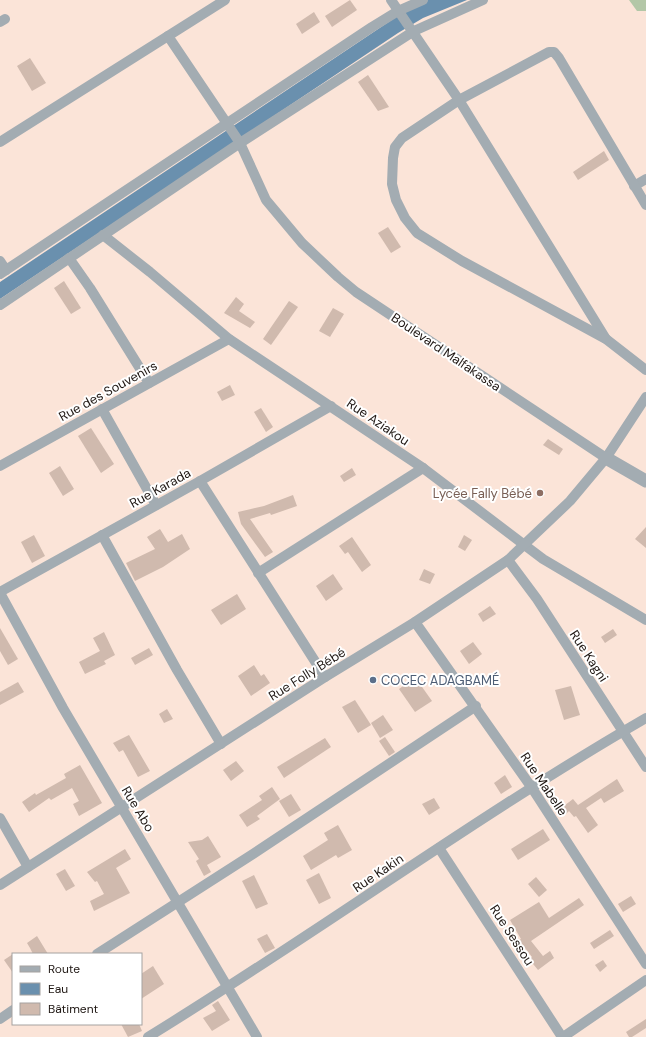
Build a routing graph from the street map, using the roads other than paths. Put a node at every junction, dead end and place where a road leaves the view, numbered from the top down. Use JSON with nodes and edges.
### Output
{"nodes":[{"id":1,"x":225,"y":0,"type":"edge"},
{"id":2,"x":391,"y":0,"type":"edge"},
{"id":3,"x":423,"y":0,"type":"edge"},
{"id":4,"x":483,"y":0,"type":"edge"},
{"id":5,"x":398,"y":11,"type":"junction"},
{"id":6,"x":414,"y":31,"type":"junction"},
{"id":7,"x":168,"y":36,"type":"junction"},
{"id":8,"x":459,"y":100,"type":"junction"},
{"id":9,"x":227,"y":123,"type":"junction"},
{"id":10,"x":0,"y":142,"type":"edge"},
{"id":11,"x":240,"y":143,"type":"junction"},
{"id":12,"x":646,"y":179,"type":"edge"},
{"id":13,"x":634,"y":186,"type":"junction"},
{"id":14,"x":646,"y":205,"type":"edge"},
{"id":15,"x":103,"y":235,"type":"junction"},
{"id":16,"x":69,"y":258,"type":"junction"},
{"id":17,"x":0,"y":261,"type":"edge"},
{"id":18,"x":3,"y":272,"type":"edge"},
{"id":19,"x":0,"y":305,"type":"edge"},
{"id":20,"x":229,"y":339,"type":"junction"},
{"id":21,"x":606,"y":339,"type":"junction"},
{"id":22,"x":646,"y":370,"type":"edge"},
{"id":23,"x":149,"y":383,"type":"junction"},
{"id":24,"x":646,"y":397,"type":"edge"},
{"id":25,"x":331,"y":406,"type":"junction"},
{"id":26,"x":102,"y":409,"type":"junction"},
{"id":27,"x":606,"y":458,"type":"junction"},
{"id":28,"x":0,"y":466,"type":"edge"},
{"id":29,"x":423,"y":468,"type":"junction"},
{"id":30,"x":200,"y":481,"type":"junction"},
{"id":31,"x":646,"y":481,"type":"edge"},
{"id":32,"x":156,"y":505,"type":"junction"},
{"id":33,"x":102,"y":536,"type":"junction"},
{"id":34,"x":525,"y":545,"type":"junction"},
{"id":35,"x":508,"y":560,"type":"junction"},
{"id":36,"x":258,"y":573,"type":"junction"},
{"id":37,"x":0,"y":592,"type":"edge"},
{"id":38,"x":646,"y":620,"type":"edge"},
{"id":39,"x":416,"y":622,"type":"junction"},
{"id":40,"x":325,"y":677,"type":"junction"},
{"id":41,"x":476,"y":706,"type":"junction"},
{"id":42,"x":646,"y":718,"type":"edge"},
{"id":43,"x":622,"y":732,"type":"junction"},
{"id":44,"x":221,"y":744,"type":"junction"},
{"id":45,"x":646,"y":766,"type":"edge"},
{"id":46,"x":532,"y":788,"type":"junction"},
{"id":47,"x":121,"y":807,"type":"junction"},
{"id":48,"x":0,"y":818,"type":"edge"},
{"id":49,"x":439,"y":848,"type":"junction"},
{"id":50,"x":28,"y":867,"type":"junction"},
{"id":51,"x":0,"y":885,"type":"edge"},
{"id":52,"x":178,"y":902,"type":"junction"},
{"id":53,"x":99,"y":953,"type":"edge"},
{"id":54,"x":646,"y":964,"type":"edge"},
{"id":55,"x":646,"y":980,"type":"edge"},
{"id":56,"x":228,"y":988,"type":"junction"},
{"id":57,"x":12,"y":1011,"type":"edge"},
{"id":58,"x":0,"y":1019,"type":"edge"},
{"id":59,"x":148,"y":1037,"type":"edge"},
{"id":60,"x":257,"y":1037,"type":"edge"},
{"id":61,"x":563,"y":1037,"type":"edge"}],
"edges":[{"from":1,"to":7,"type":"street"},
{"from":2,"to":5,"type":"street"},
{"from":3,"to":5,"type":"street"},
{"from":4,"to":6,"type":"street"},
{"from":5,"to":6,"type":"street"},
{"from":5,"to":9,"type":"street"},
{"from":6,"to":8,"type":"street"},
{"from":6,"to":11,"type":"street"},
{"from":7,"to":9,"type":"street","name":"Boulevard Malfakassa"},
{"from":7,"to":10,"type":"street"},
{"from":8,"to":13,"type":"street"},
{"from":8,"to":21,"type":"street"},
{"from":8,"to":21,"type":"street"},
{"from":9,"to":11,"type":"street","name":"Boulevard Malfakassa"},
{"from":9,"to":18,"type":"street"},
{"from":11,"to":15,"type":"street"},
{"from":11,"to":27,"type":"street","name":"Boulevard Malfakassa"},
{"from":12,"to":13,"type":"street"},
{"from":13,"to":14,"type":"street"},
{"from":15,"to":16,"type":"street"},
{"from":15,"to":20,"type":"street","name":"Rue Aziakou"},
{"from":16,"to":19,"type":"street"},
{"from":16,"to":23,"type":"street"},
{"from":17,"to":18,"type":"street"},
{"from":20,"to":23,"type":"street","name":"Rue des Souvenirs"},
{"from":20,"to":25,"type":"street","name":"Rue Aziakou"},
{"from":21,"to":22,"type":"street"},
{"from":23,"to":26,"type":"street","name":"Rue des Souvenirs"},
{"from":24,"to":27,"type":"street","name":"Rue Folly Bébé"},
{"from":25,"to":29,"type":"street","name":"Rue Aziakou"},
{"from":25,"to":30,"type":"street","name":"Rue Karada"},
{"from":26,"to":28,"type":"street","name":"Rue des Souvenirs"},
{"from":26,"to":32,"type":"street"},
{"from":27,"to":31,"type":"street","name":"Boulevard Malfakassa"},
{"from":27,"to":34,"type":"street","name":"Rue Folly Bébé"},
{"from":29,"to":34,"type":"street","name":"Rue Aziakou"},
{"from":29,"to":36,"type":"street"},
{"from":30,"to":32,"type":"street","name":"Rue Karada"},
{"from":30,"to":36,"type":"street"},
{"from":32,"to":33,"type":"street","name":"Rue Karada"},
{"from":33,"to":37,"type":"street","name":"Rue Karada"},
{"from":33,"to":44,"type":"street"},
{"from":34,"to":35,"type":"street","name":"Rue Folly Bébé"},
{"from":34,"to":38,"type":"street","name":"Rue Aziakou"},
{"from":35,"to":39,"type":"street","name":"Rue Folly Bébé"},
{"from":35,"to":43,"type":"street","name":"Rue Kagni"},
{"from":36,"to":40,"type":"street"},
{"from":37,"to":47,"type":"street","name":"Rue Abo"},
{"from":39,"to":40,"type":"street","name":"Rue Folly Bébé"},
{"from":39,"to":41,"type":"street","name":"Rue Mabelle"},
{"from":40,"to":44,"type":"street","name":"Rue Folly Bébé"},
{"from":41,"to":46,"type":"street","name":"Rue Mabelle"},
{"from":41,"to":52,"type":"street"},
{"from":42,"to":43,"type":"street","name":"Rue Kakin"},
{"from":43,"to":45,"type":"street","name":"Rue Kagni"},
{"from":43,"to":46,"type":"street","name":"Rue Kakin"},
{"from":44,"to":47,"type":"street","name":"Rue Folly Bébé"},
{"from":46,"to":49,"type":"street","name":"Rue Kakin"},
{"from":46,"to":54,"type":"street","name":"Rue Mabelle"},
{"from":47,"to":50,"type":"street","name":"Rue Folly Bébé"},
{"from":47,"to":52,"type":"street","name":"Rue Abo"},
{"from":48,"to":50,"type":"street"},
{"from":49,"to":56,"type":"street","name":"Rue Kakin"},
{"from":49,"to":61,"type":"street","name":"Rue Sessou"},
{"from":50,"to":51,"type":"street","name":"Rue Folly Bébé"},
{"from":52,"to":53,"type":"street"},
{"from":52,"to":56,"type":"street","name":"Rue Abo"},
{"from":55,"to":61,"type":"street"},
{"from":56,"to":59,"type":"street","name":"Rue Kakin"},
{"from":56,"to":60,"type":"street","name":"Rue Abo"},
{"from":57,"to":58,"type":"street"}]}
